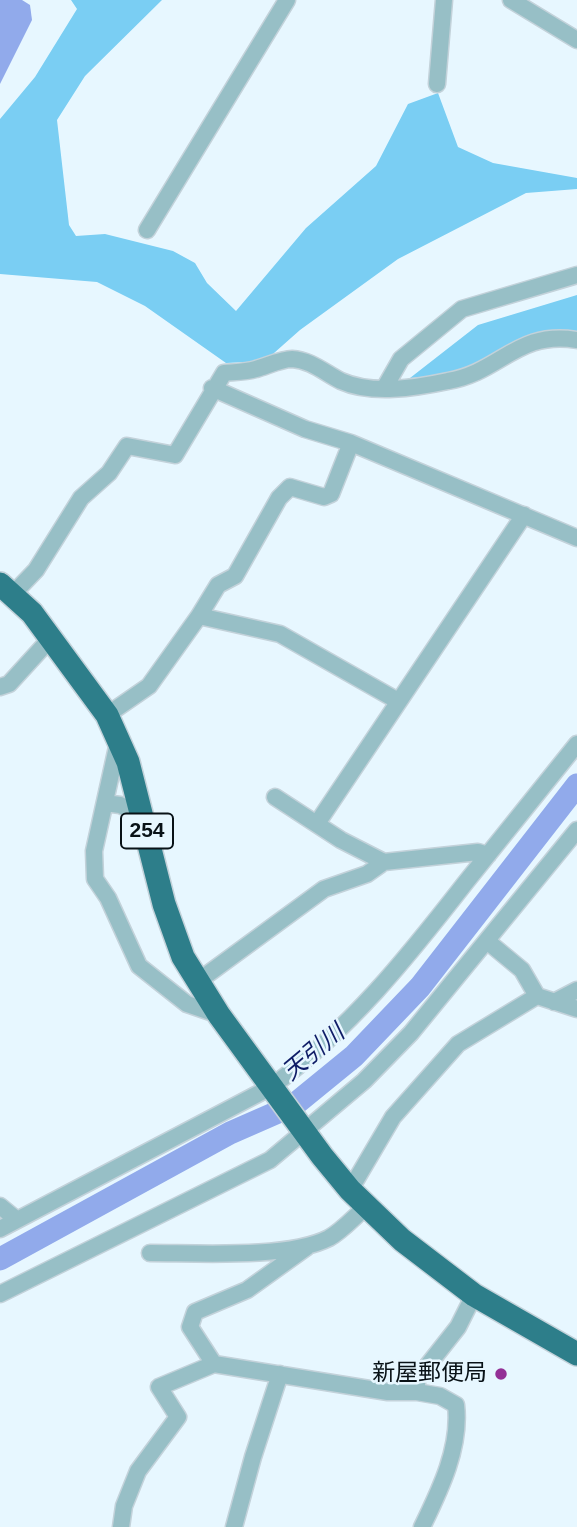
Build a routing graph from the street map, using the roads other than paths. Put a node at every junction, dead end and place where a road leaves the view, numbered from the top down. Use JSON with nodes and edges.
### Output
{"nodes":[{"id":1,"x":287,"y":0,"type":"edge"},
{"id":2,"x":444,"y":0,"type":"edge"},
{"id":3,"x":511,"y":0,"type":"edge"},
{"id":4,"x":577,"y":40,"type":"edge"},
{"id":5,"x":437,"y":84,"type":"dead end"},
{"id":6,"x":147,"y":230,"type":"dead end"},
{"id":7,"x":577,"y":275,"type":"edge"},
{"id":8,"x":577,"y":340,"type":"edge"},
{"id":9,"x":385,"y":387,"type":"junction"},
{"id":10,"x":212,"y":388,"type":"junction"},
{"id":11,"x":351,"y":443,"type":"junction"},
{"id":12,"x":524,"y":515,"type":"junction"},
{"id":13,"x":577,"y":538,"type":"edge"},
{"id":14,"x":7,"y":589,"type":"edge"},
{"id":15,"x":199,"y":617,"type":"junction"},
{"id":16,"x":51,"y":638,"type":"junction"},
{"id":17,"x":0,"y":687,"type":"edge"},
{"id":18,"x":398,"y":701,"type":"junction"},
{"id":19,"x":107,"y":715,"type":"junction"},
{"id":20,"x":119,"y":738,"type":"junction"},
{"id":21,"x":577,"y":744,"type":"edge"},
{"id":22,"x":275,"y":797,"type":"dead end"},
{"id":23,"x":105,"y":803,"type":"junction"},
{"id":24,"x":143,"y":816,"type":"junction"},
{"id":25,"x":318,"y":822,"type":"junction"},
{"id":26,"x":575,"y":834,"type":"edge"},
{"id":27,"x":488,"y":855,"type":"junction"},
{"id":28,"x":384,"y":862,"type":"junction"},
{"id":29,"x":486,"y":941,"type":"junction"},
{"id":30,"x":197,"y":982,"type":"junction"},
{"id":31,"x":577,"y":990,"type":"edge"},
{"id":32,"x":537,"y":996,"type":"junction"},
{"id":33,"x":554,"y":1002,"type":"junction"},
{"id":34,"x":577,"y":1009,"type":"edge"},
{"id":35,"x":219,"y":1015,"type":"junction"},
{"id":36,"x":273,"y":1088,"type":"junction"},
{"id":37,"x":302,"y":1129,"type":"junction"},
{"id":38,"x":350,"y":1190,"type":"junction"},
{"id":39,"x":0,"y":1206,"type":"edge"},
{"id":40,"x":367,"y":1206,"type":"junction"},
{"id":41,"x":17,"y":1220,"type":"junction"},
{"id":42,"x":0,"y":1229,"type":"edge"},
{"id":43,"x":311,"y":1244,"type":"junction"},
{"id":44,"x":150,"y":1253,"type":"dead end"},
{"id":45,"x":0,"y":1294,"type":"edge"},
{"id":46,"x":474,"y":1296,"type":"junction"},
{"id":47,"x":577,"y":1354,"type":"edge"},
{"id":48,"x":214,"y":1364,"type":"junction"},
{"id":49,"x":280,"y":1374,"type":"junction"},
{"id":50,"x":417,"y":1392,"type":"junction"},
{"id":51,"x":121,"y":1527,"type":"edge"},
{"id":52,"x":234,"y":1527,"type":"edge"},
{"id":53,"x":422,"y":1527,"type":"edge"}],
"edges":[{"from":1,"to":6,"type":"street"},
{"from":2,"to":5,"type":"street"},
{"from":3,"to":4,"type":"street"},
{"from":7,"to":9,"type":"street"},
{"from":8,"to":9,"type":"street"},
{"from":9,"to":10,"type":"street"},
{"from":10,"to":11,"type":"street"},
{"from":10,"to":14,"type":"street"},
{"from":11,"to":12,"type":"street"},
{"from":11,"to":15,"type":"street"},
{"from":12,"to":13,"type":"street"},
{"from":12,"to":18,"type":"street"},
{"from":14,"to":16,"type":"highway","number":"254"},
{"from":15,"to":18,"type":"street"},
{"from":15,"to":19,"type":"street"},
{"from":16,"to":17,"type":"street"},
{"from":16,"to":19,"type":"highway","number":"254"},
{"from":18,"to":25,"type":"street"},
{"from":19,"to":20,"type":"highway","number":"254"},
{"from":20,"to":23,"type":"street"},
{"from":20,"to":24,"type":"highway","number":"254"},
{"from":21,"to":27,"type":"street"},
{"from":22,"to":25,"type":"street"},
{"from":23,"to":24,"type":"street"},
{"from":23,"to":35,"type":"street"},
{"from":24,"to":30,"type":"highway","number":"254"},
{"from":25,"to":28,"type":"street"},
{"from":26,"to":29,"type":"street"},
{"from":27,"to":28,"type":"street"},
{"from":27,"to":36,"type":"street"},
{"from":28,"to":30,"type":"street"},
{"from":29,"to":32,"type":"street"},
{"from":29,"to":37,"type":"street"},
{"from":30,"to":35,"type":"highway","number":"254"},
{"from":31,"to":33,"type":"street"},
{"from":32,"to":33,"type":"street"},
{"from":32,"to":38,"type":"street"},
{"from":33,"to":34,"type":"street"},
{"from":35,"to":36,"type":"highway","number":"254"},
{"from":36,"to":37,"type":"highway","number":"254"},
{"from":36,"to":41,"type":"street"},
{"from":37,"to":38,"type":"highway","number":"254"},
{"from":37,"to":45,"type":"street"},
{"from":38,"to":40,"type":"highway","number":"254"},
{"from":39,"to":41,"type":"street"},
{"from":40,"to":43,"type":"street"},
{"from":40,"to":46,"type":"highway","number":"254"},
{"from":41,"to":42,"type":"street"},
{"from":43,"to":44,"type":"street"},
{"from":43,"to":48,"type":"street"},
{"from":46,"to":47,"type":"highway","number":"254"},
{"from":46,"to":50,"type":"street"},
{"from":48,"to":49,"type":"street"},
{"from":48,"to":51,"type":"street"},
{"from":49,"to":50,"type":"street"},
{"from":49,"to":52,"type":"street"},
{"from":50,"to":53,"type":"street"}]}
